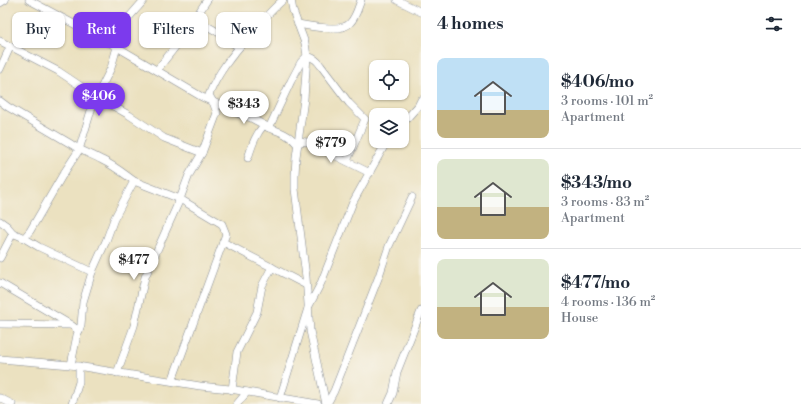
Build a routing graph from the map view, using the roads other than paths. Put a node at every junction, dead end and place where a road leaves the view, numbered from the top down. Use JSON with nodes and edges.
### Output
{"nodes":[{"id":1,"x":4,"y":0,"type":"edge"},
{"id":2,"x":29,"y":0,"type":"edge"},
{"id":3,"x":144,"y":0,"type":"edge"},
{"id":4,"x":207,"y":0,"type":"edge"},
{"id":5,"x":283,"y":0,"type":"edge"},
{"id":6,"x":291,"y":0,"type":"edge"},
{"id":7,"x":361,"y":0,"type":"edge"},
{"id":8,"x":397,"y":0,"type":"edge"},
{"id":9,"x":0,"y":3,"type":"edge"},
{"id":10,"x":199,"y":12,"type":"edge"},
{"id":11,"x":269,"y":12,"type":"edge"},
{"id":12,"x":421,"y":12,"type":"edge"},
{"id":13,"x":131,"y":15,"type":"edge"},
{"id":14,"x":73,"y":24,"type":"edge"},
{"id":15,"x":298,"y":24,"type":"junction"},
{"id":16,"x":0,"y":41,"type":"edge"},
{"id":17,"x":10,"y":46,"type":"junction"},
{"id":18,"x":117,"y":48,"type":"edge"},
{"id":19,"x":119,"y":48,"type":"edge"},
{"id":20,"x":174,"y":48,"type":"edge"},
{"id":21,"x":238,"y":48,"type":"edge"},
{"id":22,"x":307,"y":56,"type":"junction"},
{"id":23,"x":0,"y":69,"type":"edge"},
{"id":24,"x":157,"y":70,"type":"junction"},
{"id":25,"x":97,"y":97,"type":"junction"},
{"id":26,"x":421,"y":100,"type":"edge"},
{"id":27,"x":0,"y":101,"type":"edge"},
{"id":28,"x":213,"y":102,"type":"junction"},
{"id":29,"x":409,"y":116,"type":"edge"},
{"id":30,"x":267,"y":127,"type":"junction"},
{"id":31,"x":298,"y":143,"type":"junction"},
{"id":32,"x":383,"y":148,"type":"edge"},
{"id":33,"x":79,"y":150,"type":"junction"},
{"id":34,"x":202,"y":153,"type":"junction"},
{"id":35,"x":248,"y":158,"type":"dead end"},
{"id":36,"x":347,"y":161,"type":"junction"},
{"id":37,"x":370,"y":173,"type":"junction"},
{"id":38,"x":134,"y":181,"type":"junction"},
{"id":39,"x":412,"y":197,"type":"dead end"},
{"id":40,"x":180,"y":199,"type":"junction"},
{"id":41,"x":0,"y":221,"type":"edge"},
{"id":42,"x":13,"y":233,"type":"junction"},
{"id":43,"x":24,"y":238,"type":"junction"},
{"id":44,"x":223,"y":242,"type":"junction"},
{"id":45,"x":0,"y":258,"type":"edge"},
{"id":46,"x":272,"y":267,"type":"junction"},
{"id":47,"x":92,"y":272,"type":"junction"},
{"id":48,"x":0,"y":283,"type":"edge"},
{"id":49,"x":306,"y":285,"type":"junction"},
{"id":50,"x":308,"y":308,"type":"junction"},
{"id":51,"x":421,"y":311,"type":"edge"},
{"id":52,"x":0,"y":324,"type":"edge"},
{"id":53,"x":71,"y":325,"type":"junction"},
{"id":54,"x":79,"y":331,"type":"junction"},
{"id":55,"x":0,"y":359,"type":"edge"},
{"id":56,"x":71,"y":365,"type":"junction"},
{"id":57,"x":80,"y":366,"type":"junction"},
{"id":58,"x":118,"y":372,"type":"junction"},
{"id":59,"x":172,"y":381,"type":"junction"},
{"id":60,"x":232,"y":390,"type":"junction"},
{"id":61,"x":247,"y":392,"type":"junction"},
{"id":62,"x":0,"y":398,"type":"edge"},
{"id":63,"x":280,"y":398,"type":"junction"},
{"id":64,"x":12,"y":404,"type":"edge"},
{"id":65,"x":72,"y":404,"type":"edge"},
{"id":66,"x":237,"y":404,"type":"edge"},
{"id":67,"x":318,"y":404,"type":"edge"},
{"id":68,"x":326,"y":404,"type":"edge"},
{"id":69,"x":388,"y":404,"type":"edge"}],
"edges":[{"from":1,"to":9,"type":"street"},
{"from":2,"to":14,"type":"street"},
{"from":3,"to":13,"type":"street"},
{"from":4,"to":10,"type":"street"},
{"from":5,"to":11,"type":"street"},
{"from":6,"to":15,"type":"street"},
{"from":7,"to":15,"type":"street"},
{"from":8,"to":12,"type":"street"},
{"from":15,"to":22,"type":"street"},
{"from":16,"to":17,"type":"street"},
{"from":17,"to":23,"type":"street"},
{"from":17,"to":25,"type":"street"},
{"from":18,"to":25,"type":"street"},
{"from":19,"to":24,"type":"street"},
{"from":20,"to":24,"type":"street"},
{"from":21,"to":28,"type":"street"},
{"from":22,"to":30,"type":"street"},
{"from":22,"to":31,"type":"street"},
{"from":22,"to":36,"type":"street"},
{"from":24,"to":28,"type":"street"},
{"from":25,"to":33,"type":"street"},
{"from":25,"to":34,"type":"street"},
{"from":26,"to":29,"type":"street"},
{"from":27,"to":33,"type":"street"},
{"from":28,"to":30,"type":"street"},
{"from":28,"to":34,"type":"street"},
{"from":30,"to":31,"type":"street"},
{"from":30,"to":35,"type":"street"},
{"from":31,"to":36,"type":"street"},
{"from":31,"to":49,"type":"street"},
{"from":32,"to":37,"type":"street"},
{"from":33,"to":38,"type":"street"},
{"from":33,"to":43,"type":"street"},
{"from":34,"to":40,"type":"street"},
{"from":36,"to":37,"type":"street"},
{"from":37,"to":50,"type":"street"},
{"from":38,"to":40,"type":"street"},
{"from":38,"to":47,"type":"street"},
{"from":39,"to":68,"type":"street"},
{"from":40,"to":44,"type":"street"},
{"from":40,"to":58,"type":"street"},
{"from":41,"to":42,"type":"street"},
{"from":42,"to":43,"type":"street"},
{"from":42,"to":45,"type":"street"},
{"from":43,"to":47,"type":"street"},
{"from":44,"to":46,"type":"street"},
{"from":44,"to":59,"type":"street"},
{"from":46,"to":49,"type":"street"},
{"from":46,"to":60,"type":"street"},
{"from":47,"to":54,"type":"street"},
{"from":48,"to":53,"type":"street"},
{"from":49,"to":50,"type":"street"},
{"from":50,"to":63,"type":"street"},
{"from":50,"to":68,"type":"street"},
{"from":51,"to":69,"type":"street"},
{"from":52,"to":53,"type":"street"},
{"from":53,"to":54,"type":"street"},
{"from":54,"to":56,"type":"street"},
{"from":55,"to":56,"type":"street"},
{"from":56,"to":57,"type":"street"},
{"from":57,"to":58,"type":"street"},
{"from":57,"to":65,"type":"street"},
{"from":58,"to":59,"type":"street"},
{"from":59,"to":60,"type":"street"},
{"from":60,"to":61,"type":"street"},
{"from":61,"to":63,"type":"street"},
{"from":61,"to":66,"type":"street"},
{"from":62,"to":64,"type":"street"},
{"from":63,"to":67,"type":"street"}]}
